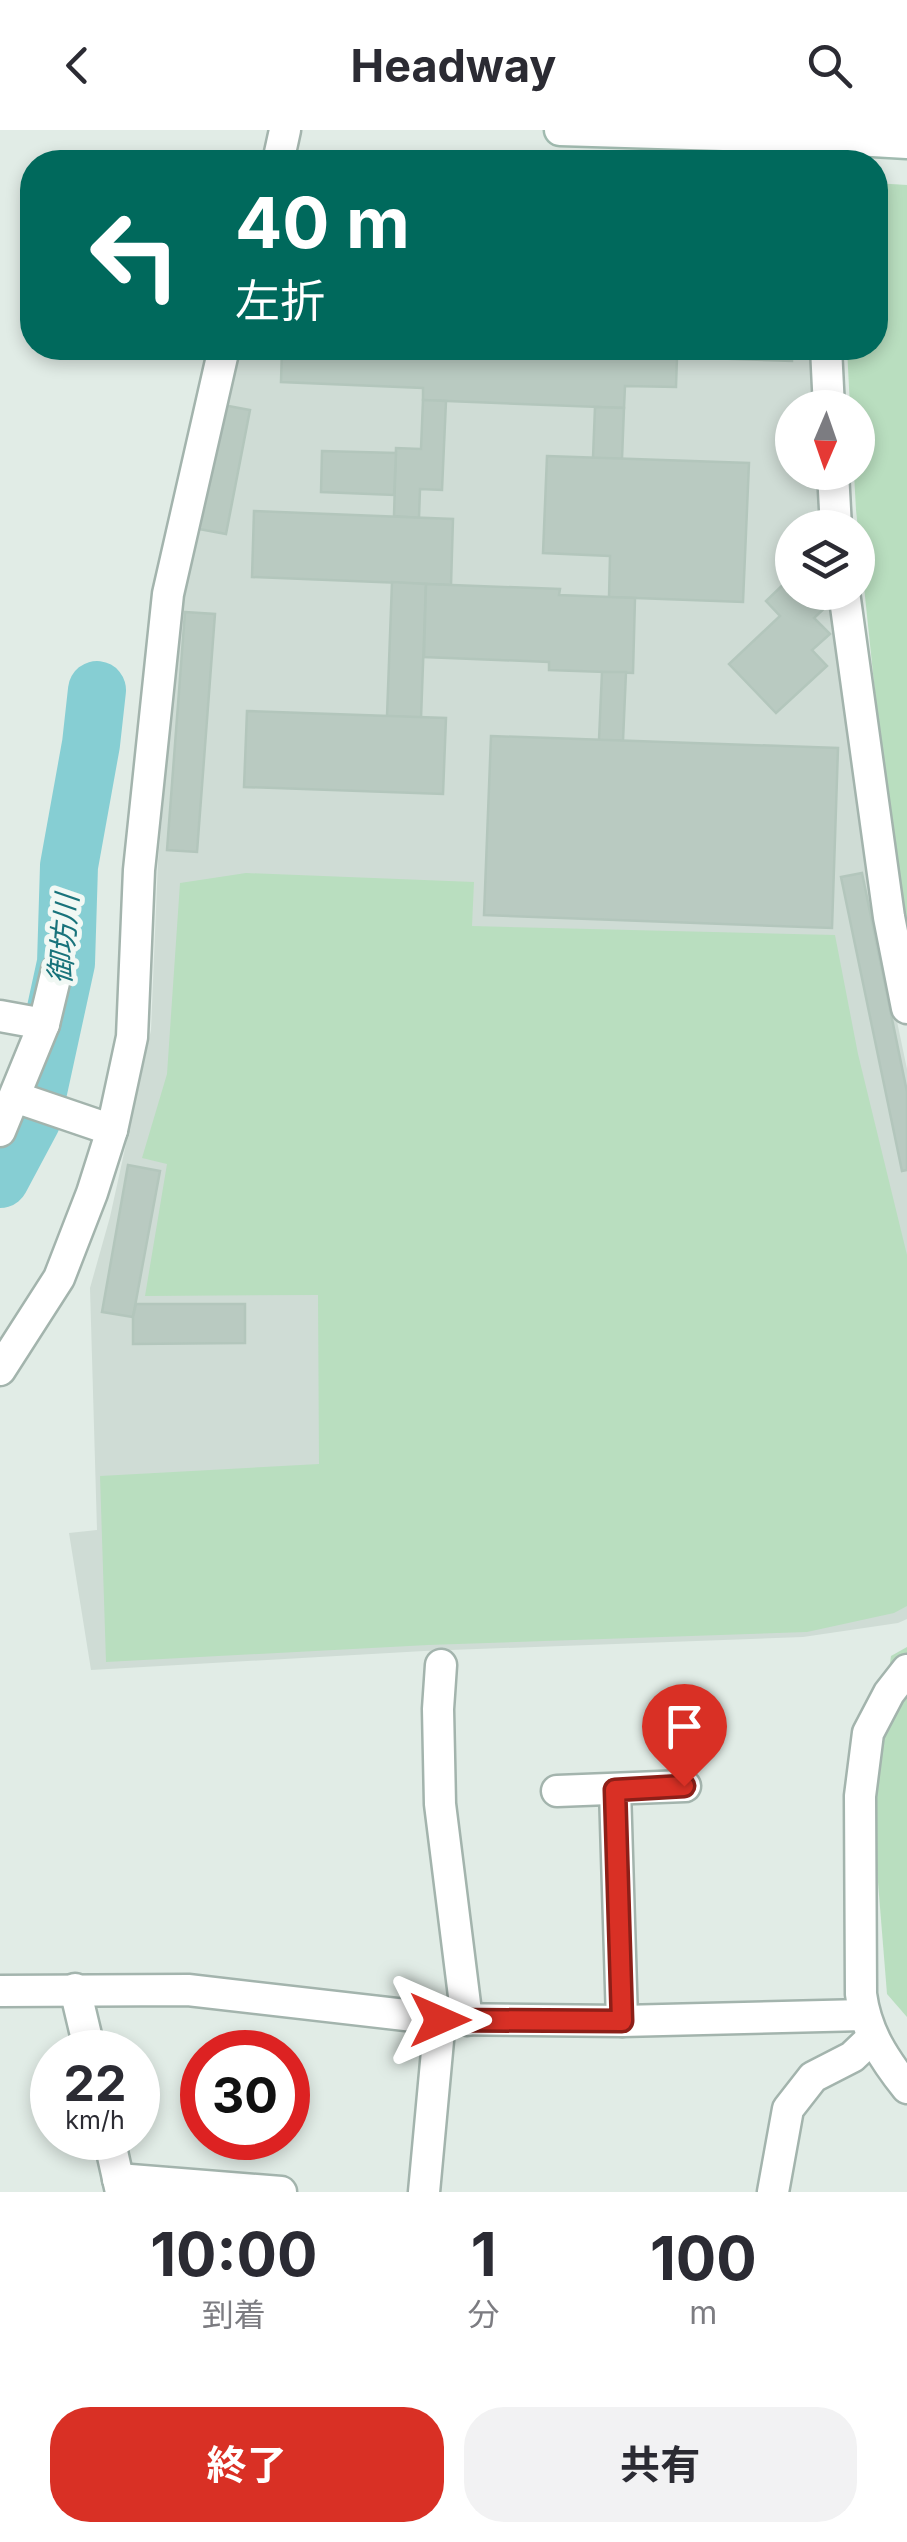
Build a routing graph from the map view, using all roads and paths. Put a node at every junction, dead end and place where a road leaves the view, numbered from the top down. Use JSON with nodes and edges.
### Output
{"nodes":[{"id":1,"x":560,"y":130,"type":"edge"},
{"id":2,"x":907,"y":143,"type":"edge"},
{"id":3,"x":818,"y":147,"type":"edge"},
{"id":4,"x":221,"y":360,"type":"edge"},
{"id":5,"x":827,"y":360,"type":"edge"},
{"id":6,"x":828,"y":390,"type":"edge"},
{"id":7,"x":846,"y":610,"type":"edge"},
{"id":8,"x":58,"y":970,"type":"dead end"},
{"id":9,"x":907,"y":1008,"type":"edge"},
{"id":10,"x":0,"y":1016,"type":"edge"},
{"id":11,"x":44,"y":1024,"type":"junction"},
{"id":12,"x":14,"y":1097,"type":"junction"},
{"id":13,"x":112,"y":1130,"type":"junction"},
{"id":14,"x":0,"y":1131,"type":"edge"},
{"id":15,"x":0,"y":1370,"type":"edge"},
{"id":16,"x":441,"y":1665,"type":"dead end"},
{"id":17,"x":907,"y":1670,"type":"edge"},
{"id":18,"x":684,"y":1786,"type":"dead end"},
{"id":19,"x":615,"y":1790,"type":"junction"},
{"id":20,"x":556,"y":1791,"type":"dead end"},
{"id":21,"x":76,"y":1989,"type":"junction"},
{"id":22,"x":0,"y":1991,"type":"edge"},
{"id":23,"x":454,"y":2020,"type":"junction"},
{"id":24,"x":622,"y":2021,"type":"junction"},
{"id":25,"x":868,"y":2027,"type":"junction"},
{"id":26,"x":85,"y":2030,"type":"edge"},
{"id":27,"x":907,"y":2088,"type":"edge"},
{"id":28,"x":114,"y":2160,"type":"edge"},
{"id":29,"x":120,"y":2185,"type":"edge"},
{"id":30,"x":281,"y":2192,"type":"edge"},
{"id":31,"x":424,"y":2192,"type":"edge"},
{"id":32,"x":773,"y":2192,"type":"edge"}],
"edges":[{"from":1,"to":3,"type":"street"},
{"from":2,"to":3,"type":"street"},
{"from":4,"to":13,"type":"street"},
{"from":5,"to":6,"type":"street"},
{"from":7,"to":9,"type":"street"},
{"from":8,"to":11,"type":"street"},
{"from":10,"to":11,"type":"street"},
{"from":11,"to":12,"type":"street"},
{"from":12,"to":13,"type":"street"},
{"from":12,"to":14,"type":"street"},
{"from":13,"to":15,"type":"street"},
{"from":16,"to":23,"type":"street"},
{"from":17,"to":25,"type":"street"},
{"from":18,"to":19,"type":"street"},
{"from":19,"to":20,"type":"street"},
{"from":19,"to":24,"type":"street"},
{"from":21,"to":22,"type":"street"},
{"from":21,"to":23,"type":"street"},
{"from":21,"to":26,"type":"street"},
{"from":23,"to":24,"type":"street"},
{"from":23,"to":31,"type":"street"},
{"from":24,"to":25,"type":"street"},
{"from":25,"to":27,"type":"street"},
{"from":25,"to":32,"type":"street"},
{"from":28,"to":29,"type":"street"},
{"from":29,"to":30,"type":"street"}]}
